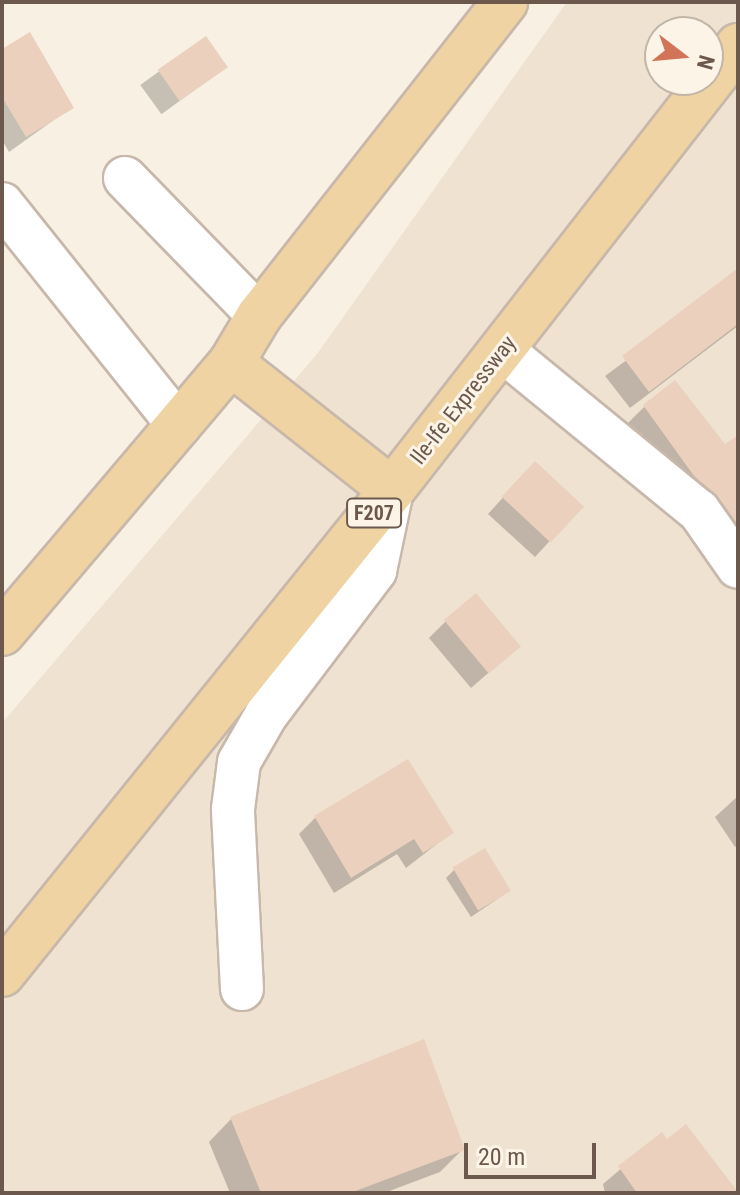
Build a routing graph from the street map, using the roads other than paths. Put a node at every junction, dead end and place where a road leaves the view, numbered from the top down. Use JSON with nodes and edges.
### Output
{"nodes":[{"id":1,"x":505,"y":2,"type":"edge"},
{"id":2,"x":738,"y":46,"type":"edge"},
{"id":3,"x":125,"y":178,"type":"dead end"},
{"id":4,"x":2,"y":204,"type":"edge"},
{"id":5,"x":259,"y":316,"type":"junction"},
{"id":6,"x":502,"y":350,"type":"junction"},
{"id":7,"x":231,"y":363,"type":"junction"},
{"id":8,"x":179,"y":426,"type":"junction"},
{"id":9,"x":392,"y":490,"type":"junction"},
{"id":10,"x":738,"y":567,"type":"edge"},
{"id":11,"x":2,"y":633,"type":"edge"},
{"id":12,"x":2,"y":974,"type":"edge"},
{"id":13,"x":242,"y":989,"type":"dead end"}],
"edges":[{"from":1,"to":5,"type":"main road"},
{"from":2,"to":6,"type":"main road","name":"Ile-Ife Expressway","number":"F207"},
{"from":3,"to":5,"type":"street"},
{"from":4,"to":8,"type":"street"},
{"from":5,"to":7,"type":"main road"},
{"from":6,"to":9,"type":"main road","name":"Ile-Ife Expressway","number":"F207"},
{"from":6,"to":10,"type":"street"},
{"from":7,"to":8,"type":"main road"},
{"from":7,"to":9,"type":"main road"},
{"from":8,"to":11,"type":"main road"},
{"from":9,"to":12,"type":"main road","name":"Ile-Ife Expressway","number":"F207"},
{"from":9,"to":13,"type":"street"}]}
